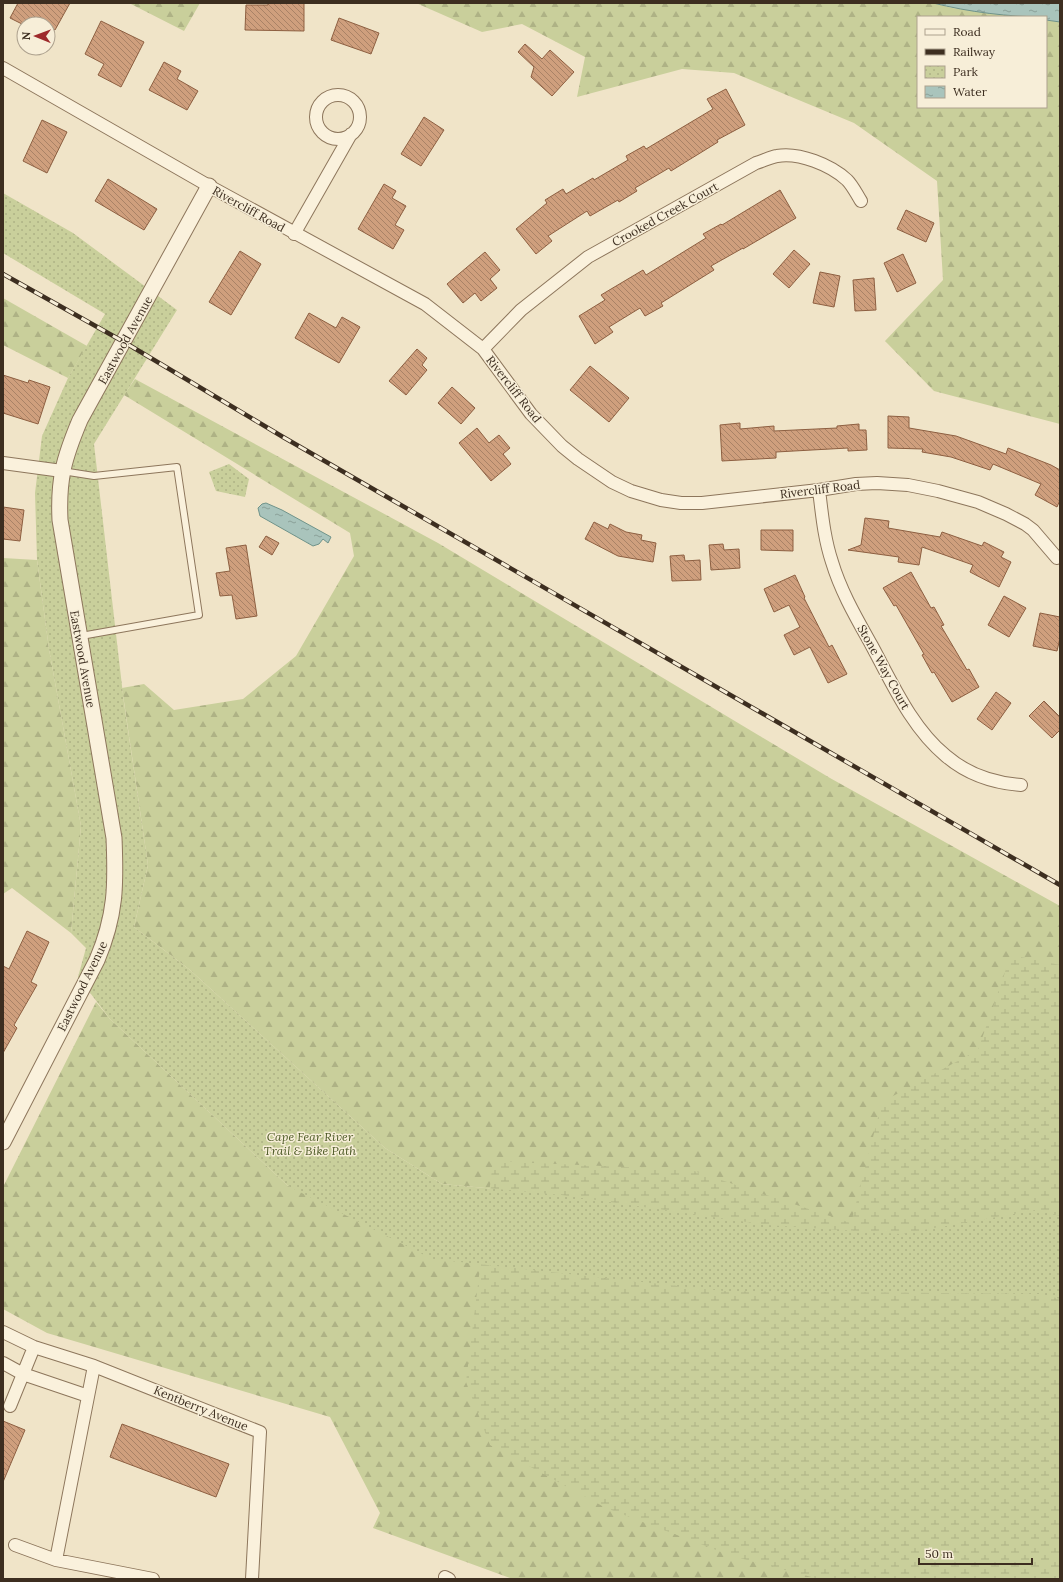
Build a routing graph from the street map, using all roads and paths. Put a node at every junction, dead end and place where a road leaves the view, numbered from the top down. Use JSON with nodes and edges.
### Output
{"nodes":[{"id":1,"x":3,"y":68,"type":"edge"},
{"id":2,"x":351,"y":134,"type":"dead end"},
{"id":3,"x":209,"y":186,"type":"junction"},
{"id":4,"x":861,"y":201,"type":"dead end"},
{"id":5,"x":294,"y":234,"type":"junction"},
{"id":6,"x":483,"y":349,"type":"junction"},
{"id":7,"x":3,"y":463,"type":"edge"},
{"id":8,"x":62,"y":471,"type":"junction"},
{"id":9,"x":819,"y":490,"type":"junction"},
{"id":10,"x":1057,"y":558,"type":"dead end"},
{"id":11,"x":79,"y":636,"type":"junction"},
{"id":12,"x":1022,"y":785,"type":"dead end"},
{"id":13,"x":3,"y":1142,"type":"edge"},
{"id":14,"x":3,"y":1332,"type":"edge"},
{"id":15,"x":34,"y":1347,"type":"junction"},
{"id":16,"x":3,"y":1363,"type":"edge"},
{"id":17,"x":94,"y":1366,"type":"junction"},
{"id":18,"x":23,"y":1374,"type":"junction"},
{"id":19,"x":88,"y":1396,"type":"junction"},
{"id":20,"x":10,"y":1406,"type":"dead end"},
{"id":21,"x":15,"y":1545,"type":"dead end"},
{"id":22,"x":56,"y":1560,"type":"junction"},
{"id":23,"x":153,"y":1579,"type":"edge"},
{"id":24,"x":252,"y":1579,"type":"edge"}],
"edges":[{"from":1,"to":3,"type":"street","name":"Rivercliff Road"},
{"from":2,"to":5,"type":"street"},
{"from":3,"to":5,"type":"street","name":"Rivercliff Road"},
{"from":3,"to":8,"type":"street","name":"Eastwood Avenue"},
{"from":4,"to":6,"type":"street","name":"Crooked Creek Court"},
{"from":5,"to":6,"type":"street","name":"Rivercliff Road"},
{"from":6,"to":9,"type":"street","name":"Rivercliff Road"},
{"from":7,"to":8,"type":"street"},
{"from":8,"to":11,"type":"street","name":"Eastwood Avenue"},
{"from":8,"to":11,"type":"lane"},
{"from":9,"to":10,"type":"street","name":"Rivercliff Road"},
{"from":9,"to":12,"type":"street","name":"Stone Way Court"},
{"from":11,"to":13,"type":"street","name":"Eastwood Avenue"},
{"from":14,"to":15,"type":"street","name":"Kentberry Avenue"},
{"from":15,"to":17,"type":"street","name":"Kentberry Avenue"},
{"from":15,"to":18,"type":"street"},
{"from":16,"to":18,"type":"street"},
{"from":17,"to":19,"type":"street"},
{"from":17,"to":24,"type":"street","name":"Kentberry Avenue"},
{"from":18,"to":19,"type":"street"},
{"from":18,"to":20,"type":"street"},
{"from":19,"to":22,"type":"street"},
{"from":21,"to":22,"type":"street"},
{"from":22,"to":23,"type":"street"}]}
